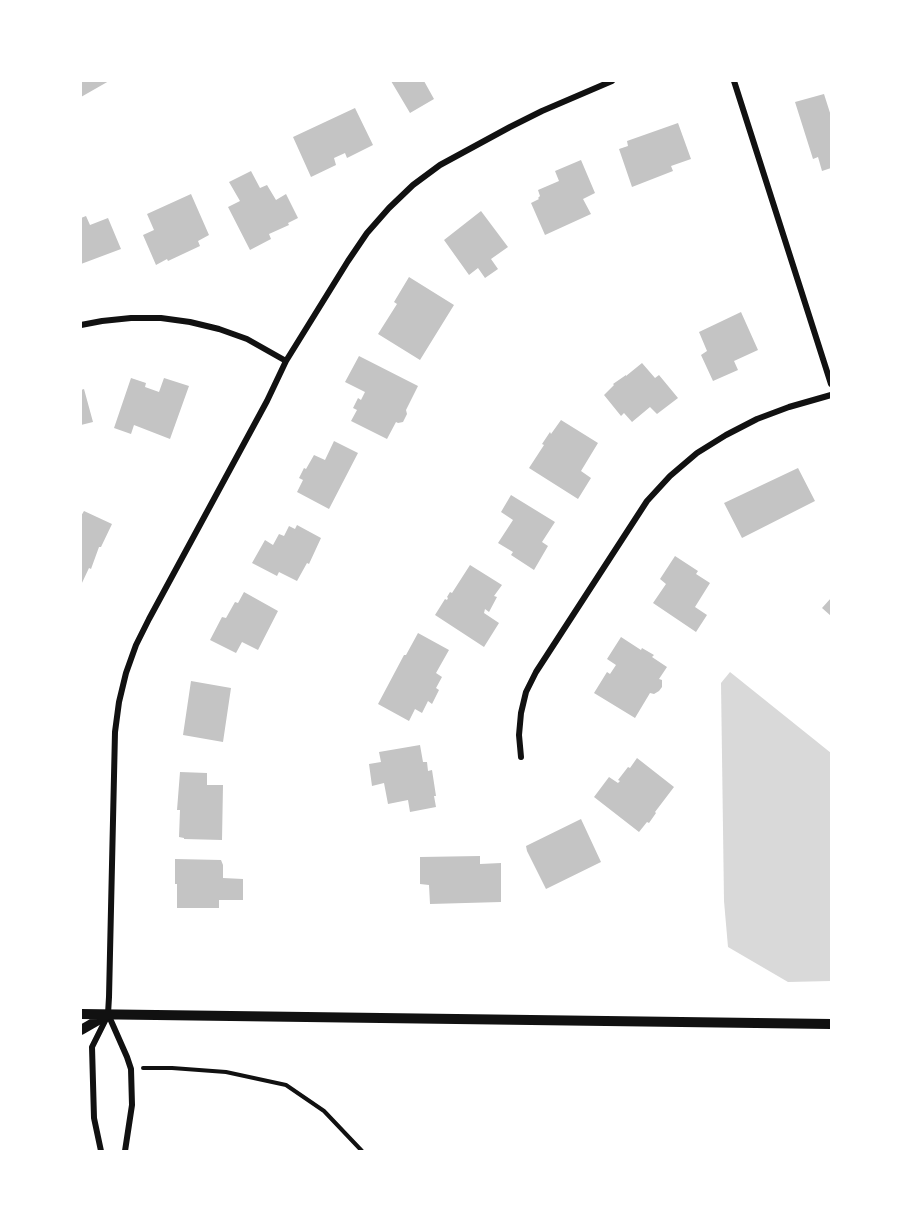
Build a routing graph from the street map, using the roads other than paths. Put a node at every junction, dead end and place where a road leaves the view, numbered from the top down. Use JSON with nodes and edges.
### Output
{"nodes":[{"id":1,"x":612,"y":81,"type":"edge"},
{"id":2,"x":734,"y":81,"type":"edge"},
{"id":3,"x":81,"y":325,"type":"edge"},
{"id":4,"x":286,"y":361,"type":"junction"},
{"id":5,"x":831,"y":384,"type":"edge"},
{"id":6,"x":831,"y":395,"type":"edge"},
{"id":7,"x":521,"y":757,"type":"dead end"},
{"id":8,"x":81,"y":1014,"type":"edge"},
{"id":9,"x":108,"y":1014,"type":"junction"},
{"id":10,"x":831,"y":1024,"type":"edge"},
{"id":11,"x":81,"y":1030,"type":"edge"},
{"id":12,"x":101,"y":1151,"type":"edge"},
{"id":13,"x":125,"y":1151,"type":"edge"}],
"edges":[{"from":1,"to":4,"type":"street"},
{"from":2,"to":5,"type":"street"},
{"from":3,"to":4,"type":"street"},
{"from":4,"to":9,"type":"street"},
{"from":6,"to":7,"type":"street"},
{"from":8,"to":9,"type":"street"},
{"from":9,"to":10,"type":"street"},
{"from":9,"to":11,"type":"street"},
{"from":9,"to":12,"type":"street"},
{"from":9,"to":13,"type":"street"}]}
